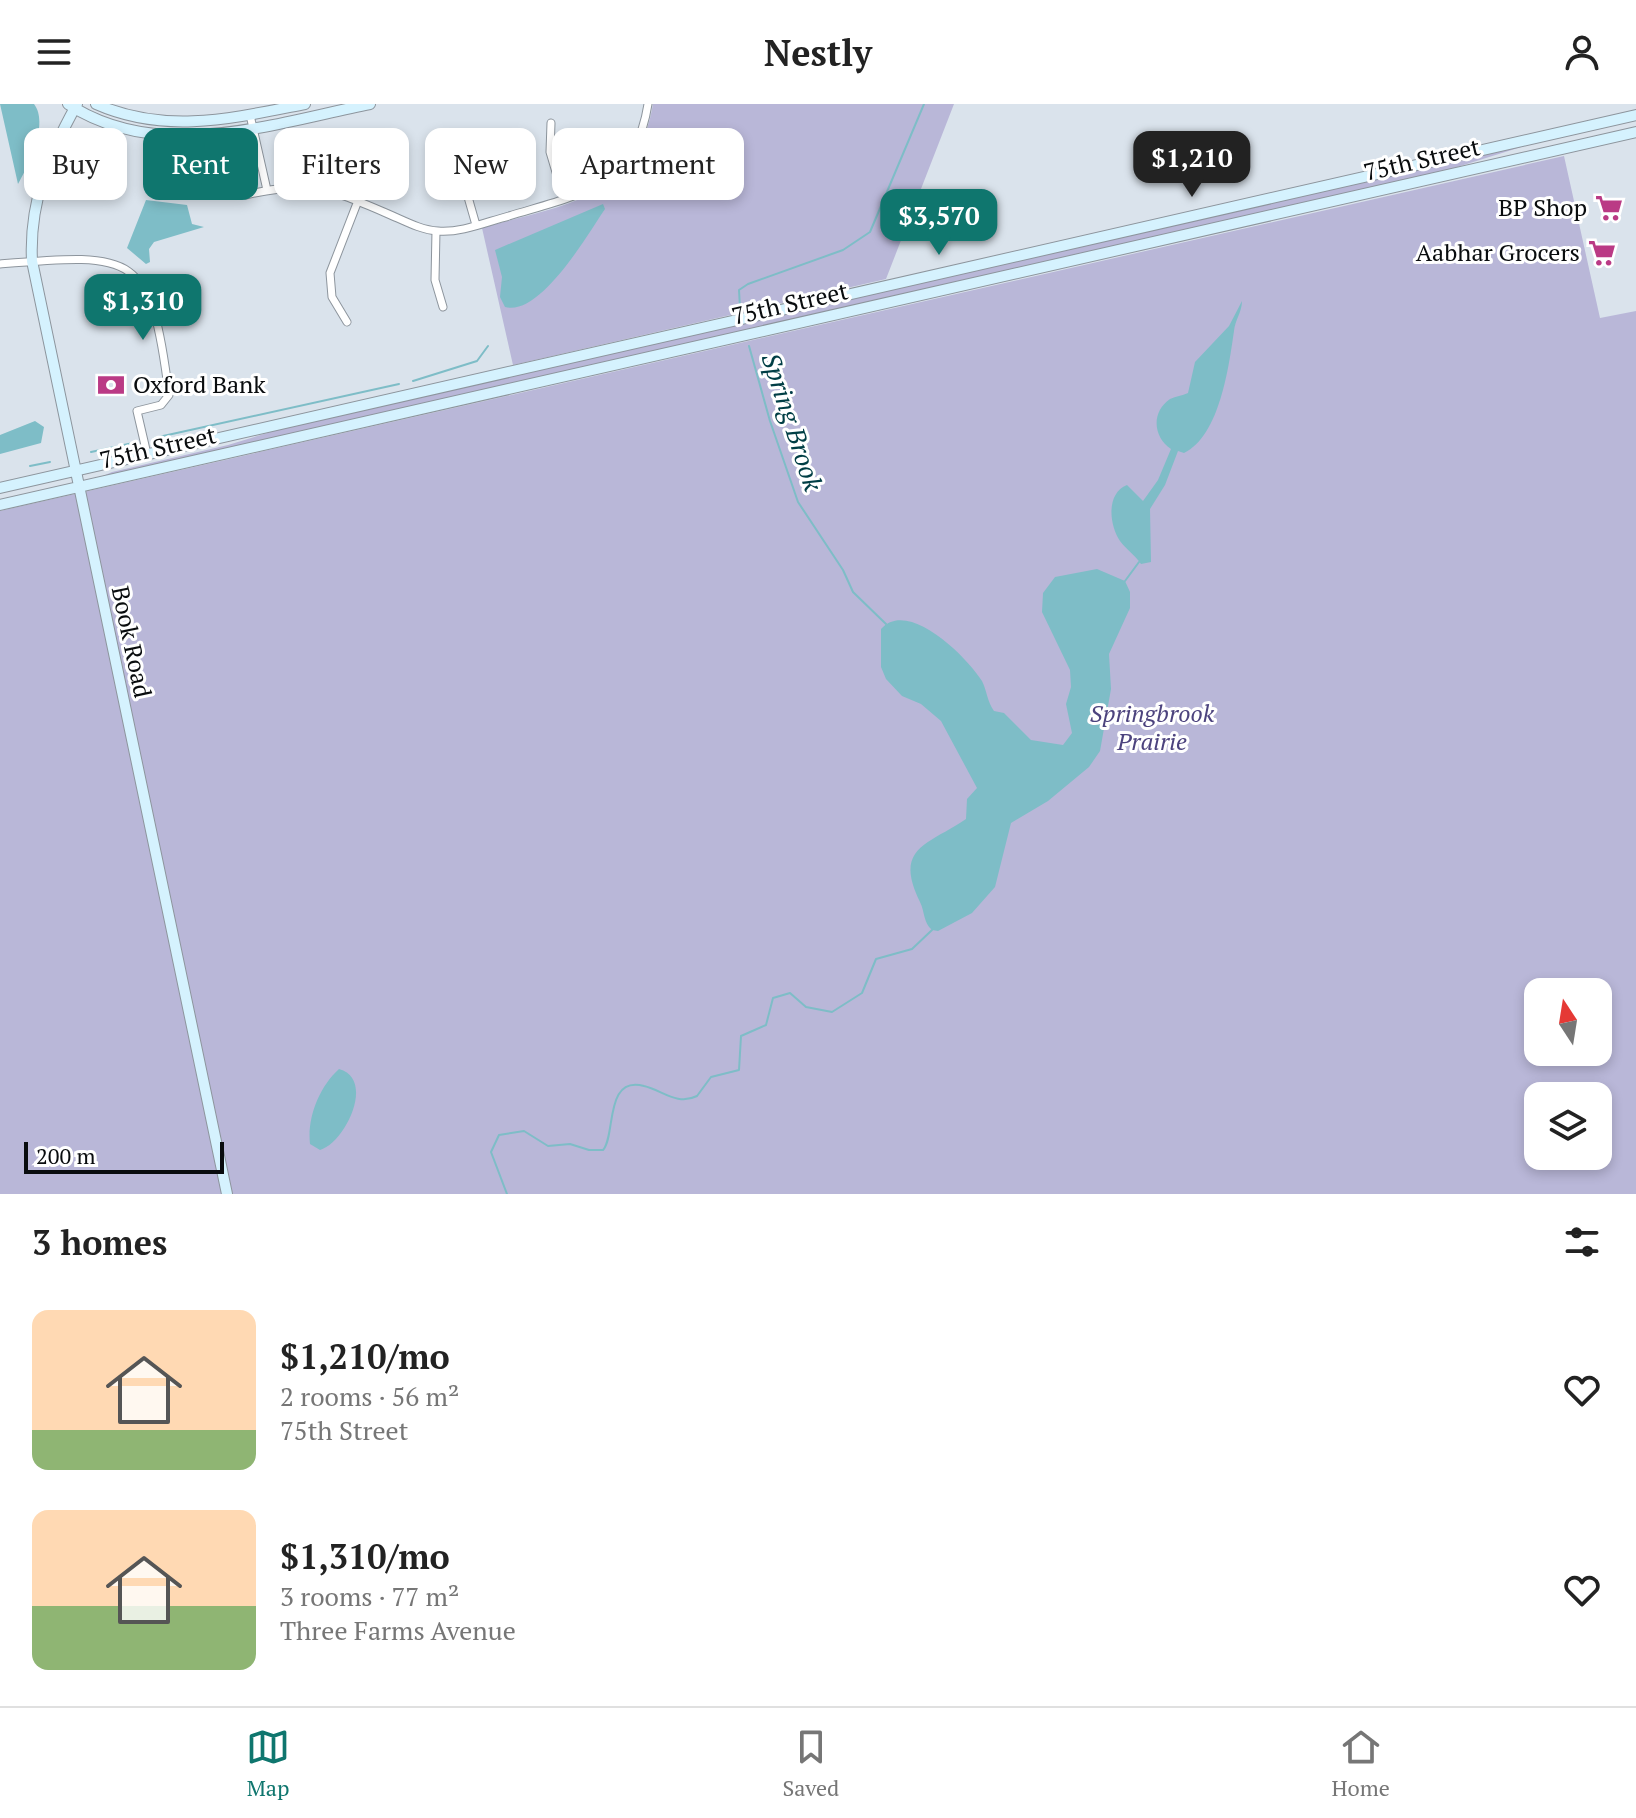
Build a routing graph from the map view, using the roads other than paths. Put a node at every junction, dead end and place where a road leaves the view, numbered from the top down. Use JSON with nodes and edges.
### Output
{"nodes":[{"id":1,"x":96,"y":104,"type":"edge"},
{"id":2,"x":305,"y":104,"type":"edge"},
{"id":3,"x":370,"y":104,"type":"edge"},
{"id":4,"x":648,"y":104,"type":"edge"},
{"id":5,"x":1634,"y":104,"type":"edge"},
{"id":6,"x":73,"y":105,"type":"edge"},
{"id":7,"x":250,"y":115,"type":"junction"},
{"id":8,"x":1636,"y":115,"type":"edge"},
{"id":9,"x":551,"y":123,"type":"dead end"},
{"id":10,"x":253,"y":128,"type":"joint"},
{"id":11,"x":642,"y":128,"type":"edge"},
{"id":12,"x":143,"y":131,"type":"edge"},
{"id":13,"x":1636,"y":132,"type":"edge"},
{"id":14,"x":258,"y":150,"type":"edge"},
{"id":15,"x":552,"y":159,"type":"edge"},
{"id":16,"x":267,"y":190,"type":"junction"},
{"id":17,"x":258,"y":192,"type":"edge"},
{"id":18,"x":469,"y":200,"type":"edge"},
{"id":19,"x":561,"y":200,"type":"edge"},
{"id":20,"x":358,"y":201,"type":"junction"},
{"id":21,"x":476,"y":225,"type":"junction"},
{"id":22,"x":436,"y":231,"type":"junction"},
{"id":23,"x":32,"y":261,"type":"junction"},
{"id":24,"x":0,"y":264,"type":"edge"},
{"id":25,"x":443,"y":307,"type":"dead end"},
{"id":26,"x":347,"y":322,"type":"dead end"},
{"id":27,"x":147,"y":454,"type":"junction"},
{"id":28,"x":75,"y":471,"type":"junction"},
{"id":29,"x":79,"y":487,"type":"junction"},
{"id":30,"x":0,"y":488,"type":"edge"},
{"id":31,"x":0,"y":505,"type":"edge"},
{"id":32,"x":227,"y":1194,"type":"edge"}],
"edges":[{"from":1,"to":7,"type":"main road"},
{"from":2,"to":7,"type":"main road"},
{"from":3,"to":10,"type":"main road"},
{"from":4,"to":11,"type":"street"},
{"from":5,"to":8,"type":"main road"},
{"from":6,"to":12,"type":"main road"},
{"from":6,"to":23,"type":"main road","name":"Book Road"},
{"from":7,"to":10,"type":"street"},
{"from":8,"to":27,"type":"main road","name":"75th Street"},
{"from":9,"to":15,"type":"street"},
{"from":13,"to":29,"type":"main road","name":"75th Street"},
{"from":14,"to":16,"type":"street"},
{"from":16,"to":17,"type":"street"},
{"from":16,"to":20,"type":"street"},
{"from":18,"to":21,"type":"street"},
{"from":19,"to":21,"type":"street"},
{"from":20,"to":22,"type":"street"},
{"from":20,"to":26,"type":"street"},
{"from":21,"to":22,"type":"street"},
{"from":22,"to":25,"type":"street"},
{"from":23,"to":24,"type":"street"},
{"from":23,"to":27,"type":"street"},
{"from":23,"to":28,"type":"main road","name":"Book Road"},
{"from":27,"to":28,"type":"main road","name":"75th Street"},
{"from":28,"to":29,"type":"main road","name":"Book Road"},
{"from":28,"to":30,"type":"main road","name":"75th Street"},
{"from":29,"to":31,"type":"main road","name":"75th Street"},
{"from":29,"to":32,"type":"main road","name":"Book Road"}]}
